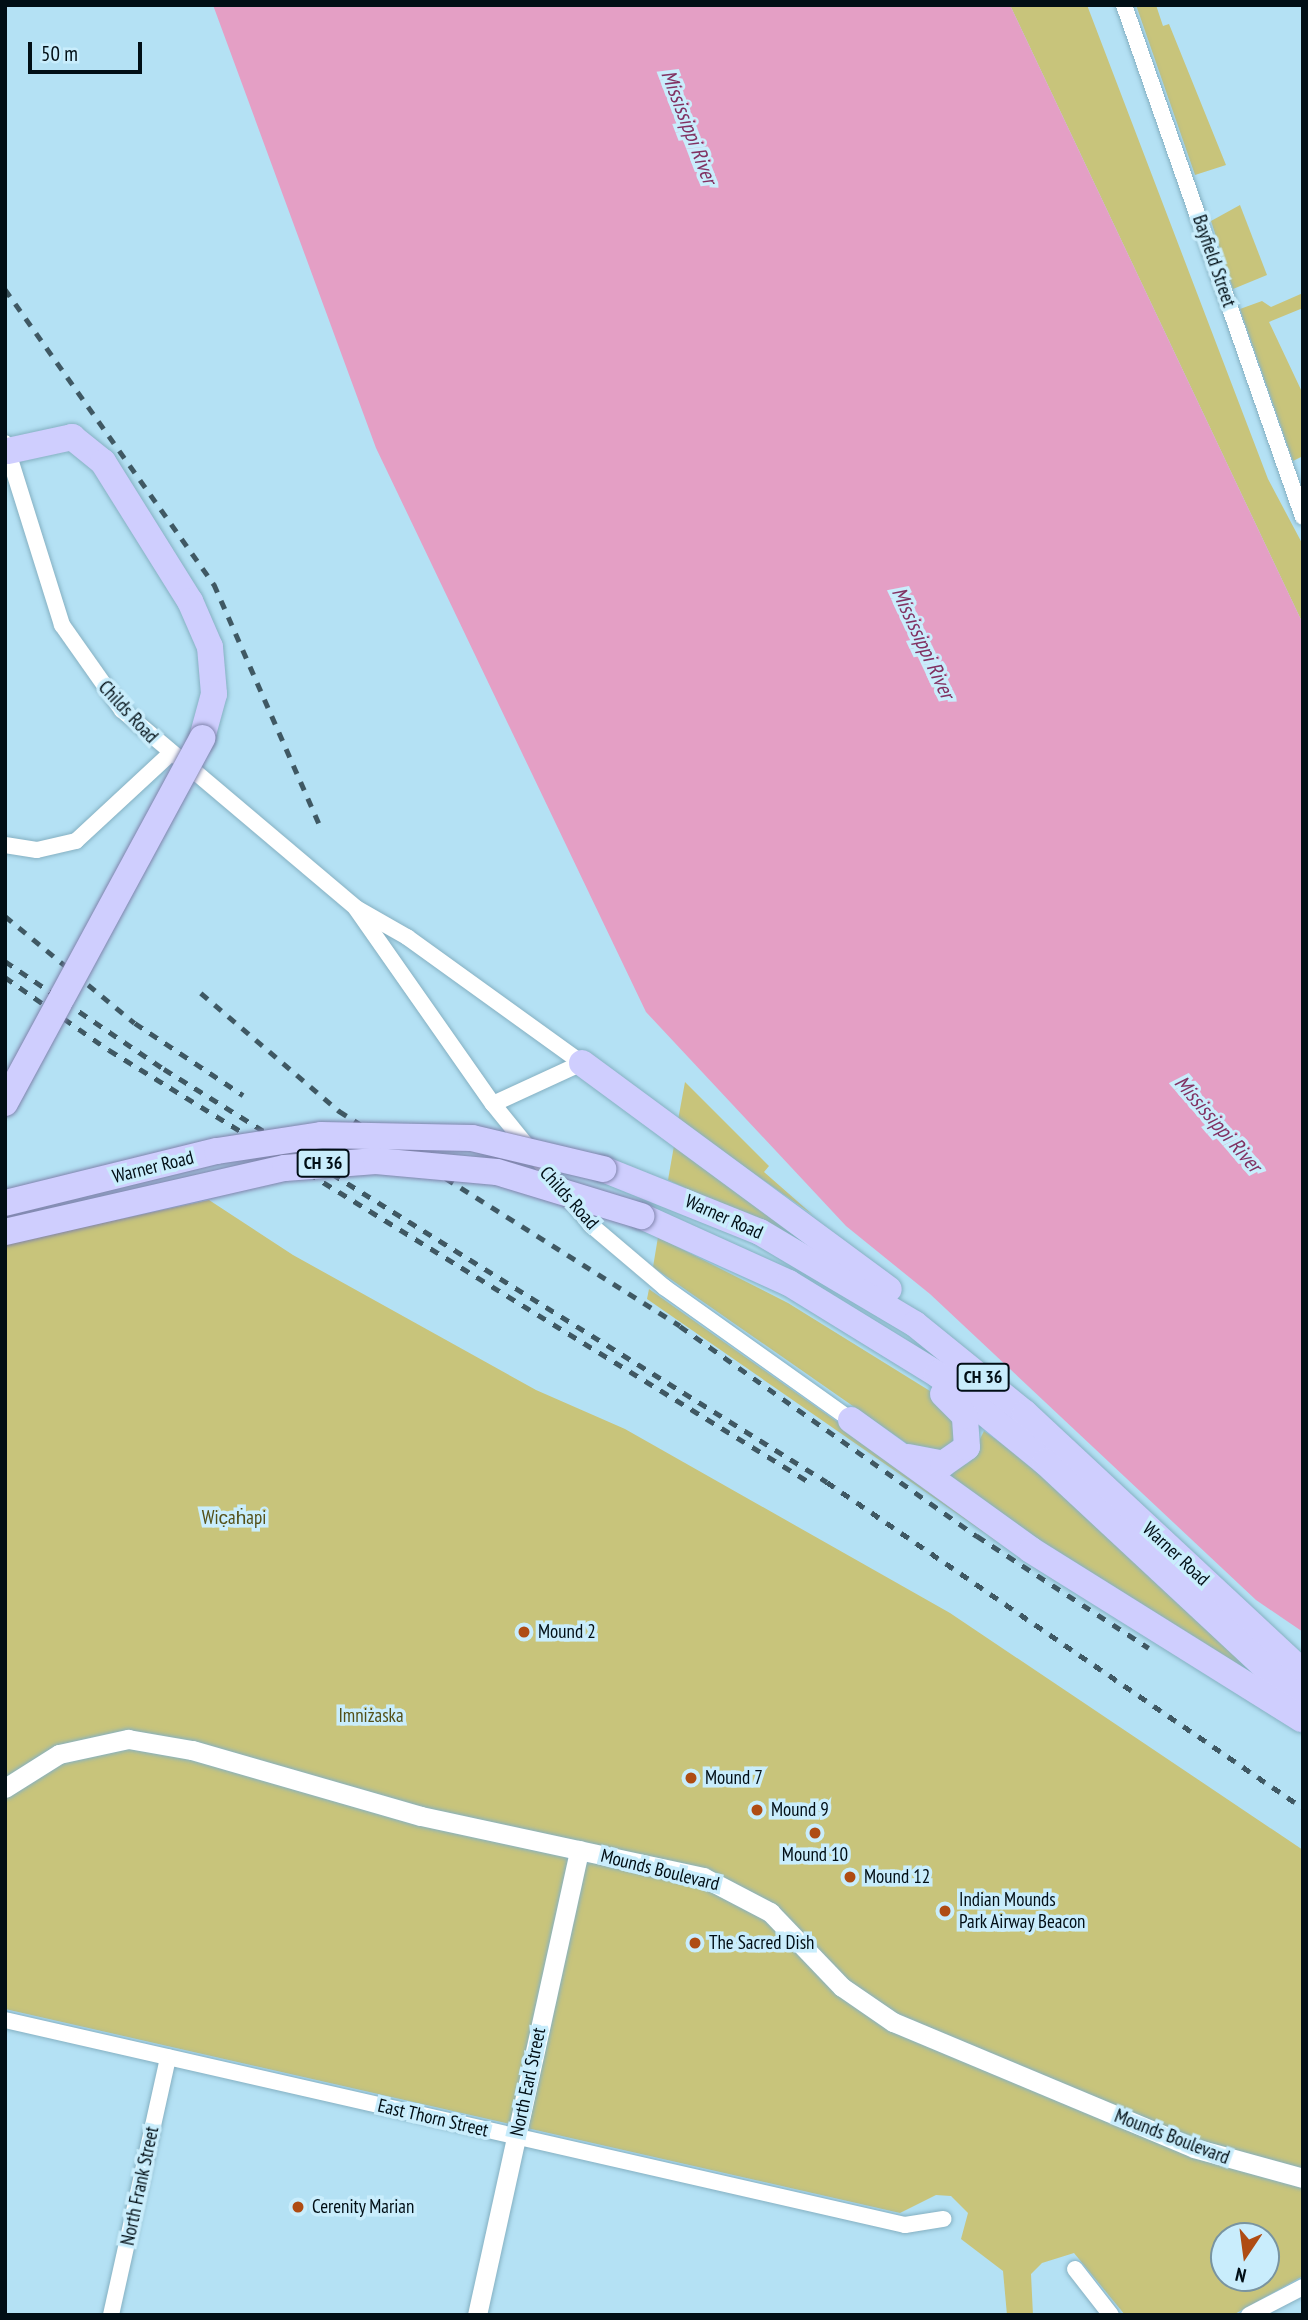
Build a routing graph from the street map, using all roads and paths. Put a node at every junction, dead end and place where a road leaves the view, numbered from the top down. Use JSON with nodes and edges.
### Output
{"nodes":[{"id":1,"x":1124,"y":5,"type":"edge"},
{"id":2,"x":7,"y":447,"type":"edge"},
{"id":3,"x":1303,"y":517,"type":"edge"},
{"id":4,"x":169,"y":755,"type":"junction"},
{"id":5,"x":5,"y":845,"type":"edge"},
{"id":6,"x":356,"y":908,"type":"junction"},
{"id":7,"x":582,"y":1063,"type":"junction"},
{"id":8,"x":5,"y":1103,"type":"edge"},
{"id":9,"x":494,"y":1104,"type":"junction"},
{"id":10,"x":5,"y":1203,"type":"edge"},
{"id":11,"x":5,"y":1232,"type":"edge"},
{"id":12,"x":850,"y":1317,"type":"junction"},
{"id":13,"x":1025,"y":1413,"type":"junction"},
{"id":14,"x":851,"y":1420,"type":"junction"},
{"id":15,"x":1303,"y":1672,"type":"edge"},
{"id":16,"x":1303,"y":1703,"type":"edge"},
{"id":17,"x":1303,"y":1720,"type":"edge"},
{"id":18,"x":5,"y":1788,"type":"edge"},
{"id":19,"x":579,"y":1850,"type":"junction"},
{"id":20,"x":5,"y":2020,"type":"edge"},
{"id":21,"x":168,"y":2057,"type":"junction"},
{"id":22,"x":516,"y":2136,"type":"junction"},
{"id":23,"x":1303,"y":2178,"type":"edge"},
{"id":24,"x":944,"y":2219,"type":"dead end"},
{"id":25,"x":1075,"y":2269,"type":"dead end"},
{"id":26,"x":1303,"y":2287,"type":"edge"},
{"id":27,"x":111,"y":2315,"type":"edge"},
{"id":28,"x":477,"y":2315,"type":"edge"},
{"id":29,"x":1111,"y":2315,"type":"edge"},
{"id":30,"x":1248,"y":2315,"type":"edge"}],
"edges":[{"from":1,"to":3,"type":"street","name":"Bayfield Street"},
{"from":2,"to":4,"type":"street","name":"Childs Road"},
{"from":2,"to":8,"type":"highway","bridge":true},
{"from":4,"to":5,"type":"street"},
{"from":4,"to":6,"type":"street","name":"Childs Road"},
{"from":6,"to":7,"type":"street","name":"Childs Road"},
{"from":6,"to":9,"type":"street","name":"Childs Road"},
{"from":7,"to":9,"type":"street"},
{"from":7,"to":13,"type":"highway"},
{"from":9,"to":14,"type":"street","name":"Childs Road"},
{"from":10,"to":13,"type":"highway","name":"Warner Road","number":"CH 36","bridge":true},
{"from":11,"to":12,"type":"highway","name":"Warner Road","number":"CH 36","bridge":true},
{"from":12,"to":14,"type":"highway"},
{"from":12,"to":16,"type":"highway","name":"Warner Road","number":"CH 36"},
{"from":13,"to":15,"type":"highway","name":"Warner Road","number":"CH 36"},
{"from":14,"to":17,"type":"highway"},
{"from":18,"to":19,"type":"street","name":"Mounds Boulevard"},
{"from":19,"to":22,"type":"street","name":"North Earl Street"},
{"from":19,"to":23,"type":"street","name":"Mounds Boulevard"},
{"from":20,"to":21,"type":"street","name":"East Thorn Street"},
{"from":21,"to":22,"type":"street","name":"East Thorn Street"},
{"from":21,"to":27,"type":"street","name":"North Frank Street"},
{"from":22,"to":24,"type":"street","name":"East Thorn Street"},
{"from":22,"to":28,"type":"street","name":"North Earl Street"},
{"from":25,"to":29,"type":"street"},
{"from":26,"to":30,"type":"street"}]}
